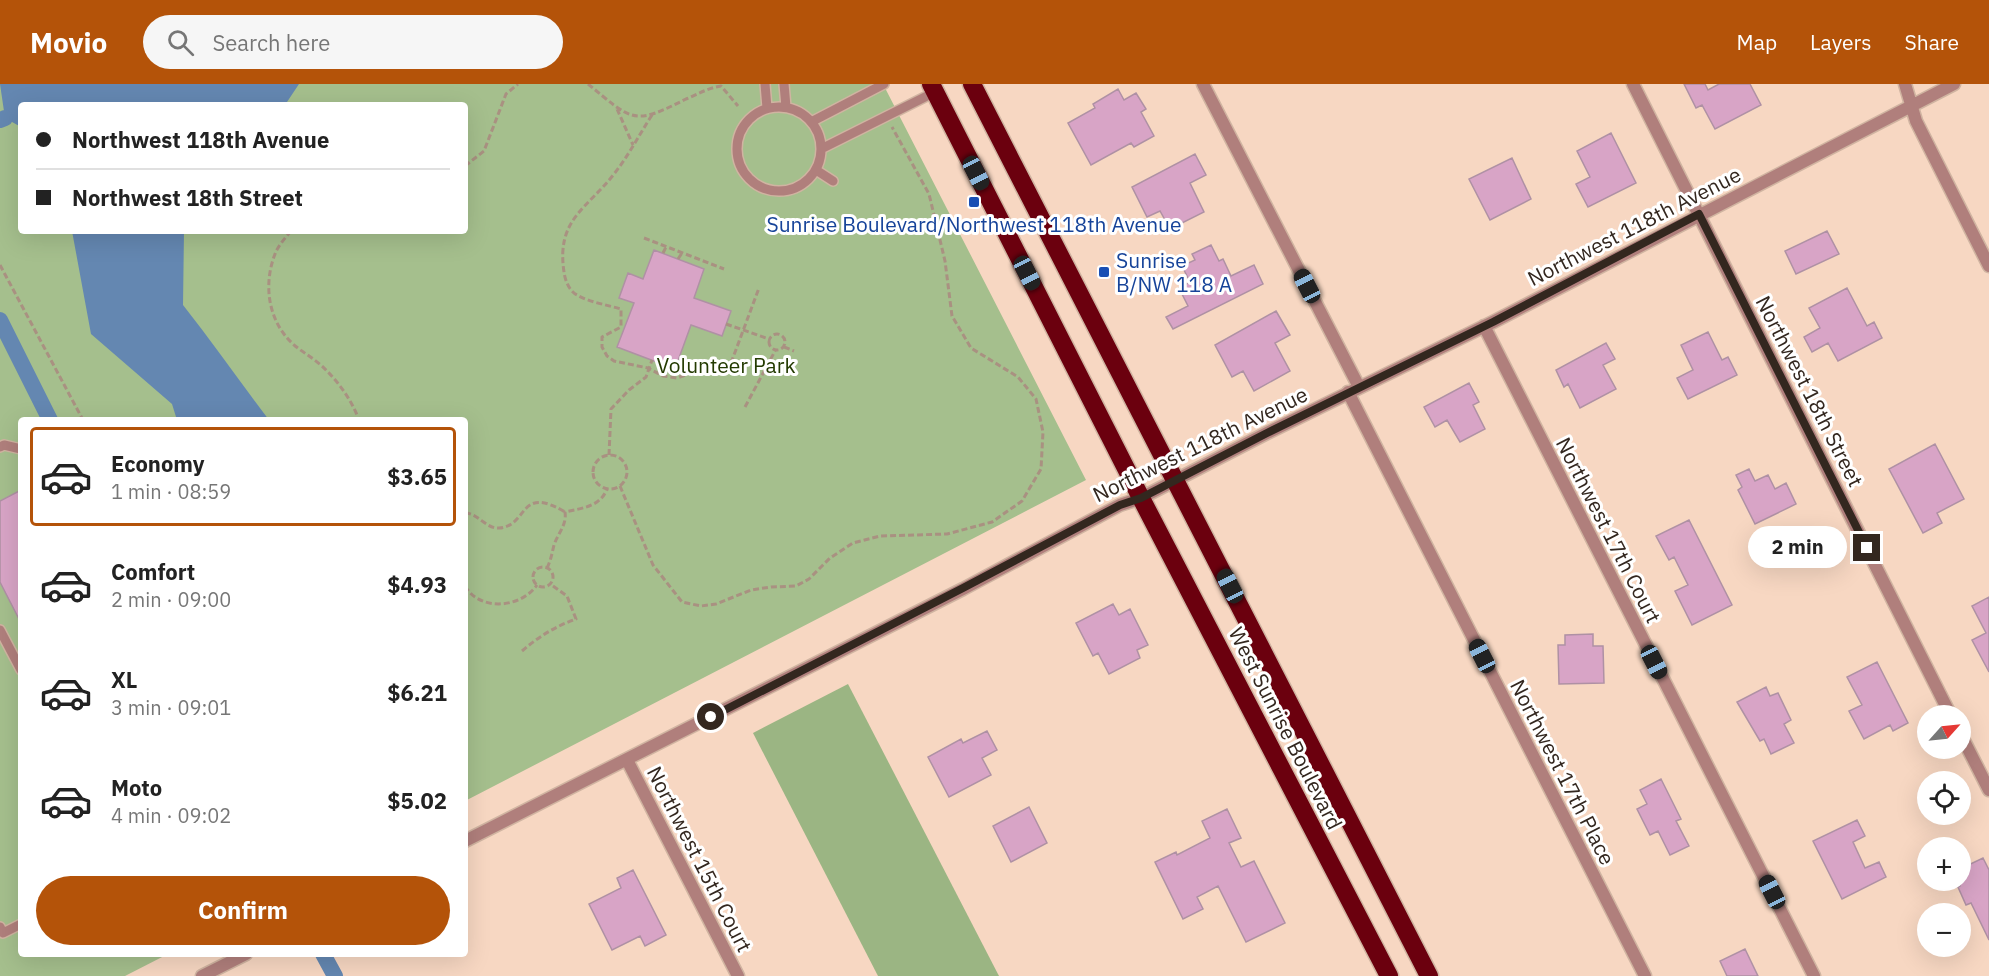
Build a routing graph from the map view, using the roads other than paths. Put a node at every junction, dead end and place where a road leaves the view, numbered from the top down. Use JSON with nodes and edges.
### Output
{"nodes":[{"id":1,"x":765,"y":84,"type":"edge"},
{"id":2,"x":784,"y":84,"type":"edge"},
{"id":3,"x":884,"y":84,"type":"edge"},
{"id":4,"x":972,"y":84,"type":"edge"},
{"id":5,"x":1203,"y":84,"type":"edge"},
{"id":6,"x":1633,"y":84,"type":"edge"},
{"id":7,"x":1905,"y":84,"type":"edge"},
{"id":8,"x":1954,"y":84,"type":"edge"},
{"id":9,"x":933,"y":88,"type":"edge"},
{"id":10,"x":1912,"y":106,"type":"junction"},
{"id":11,"x":786,"y":107,"type":"junction"},
{"id":12,"x":767,"y":108,"type":"junction"},
{"id":13,"x":811,"y":122,"type":"junction"},
{"id":14,"x":821,"y":149,"type":"junction"},
{"id":15,"x":816,"y":170,"type":"junction"},
{"id":16,"x":833,"y":181,"type":"dead end"},
{"id":17,"x":1699,"y":214,"type":"junction"},
{"id":18,"x":1989,"y":266,"type":"edge"},
{"id":19,"x":1484,"y":326,"type":"junction"},
{"id":20,"x":1359,"y":387,"type":"junction"},
{"id":21,"x":1348,"y":392,"type":"junction"},
{"id":22,"x":0,"y":447,"type":"edge"},
{"id":23,"x":18,"y":448,"type":"edge"},
{"id":24,"x":1176,"y":480,"type":"junction"},
{"id":25,"x":1141,"y":498,"type":"junction"},
{"id":26,"x":0,"y":630,"type":"edge"},
{"id":27,"x":18,"y":656,"type":"edge"},
{"id":28,"x":1946,"y":705,"type":"edge"},
{"id":29,"x":1971,"y":755,"type":"edge"},
{"id":30,"x":627,"y":760,"type":"junction"},
{"id":31,"x":1989,"y":790,"type":"edge"},
{"id":32,"x":468,"y":840,"type":"edge"},
{"id":33,"x":18,"y":926,"type":"edge"},
{"id":34,"x":0,"y":927,"type":"edge"},
{"id":35,"x":240,"y":957,"type":"edge"},
{"id":36,"x":202,"y":976,"type":"edge"},
{"id":37,"x":738,"y":976,"type":"edge"},
{"id":38,"x":1389,"y":976,"type":"edge"},
{"id":39,"x":1429,"y":976,"type":"edge"},
{"id":40,"x":1646,"y":976,"type":"edge"},
{"id":41,"x":1814,"y":976,"type":"edge"}],
"edges":[{"from":1,"to":12,"type":"lane"},
{"from":2,"to":11,"type":"lane"},
{"from":3,"to":13,"type":"lane"},
{"from":4,"to":24,"type":"highway","name":"West Sunrise Boulevard"},
{"from":5,"to":20,"type":"street"},
{"from":6,"to":17,"type":"street","name":"Northwest 18th Street"},
{"from":7,"to":10,"type":"street"},
{"from":8,"to":10,"type":"street","name":"Northwest 118th Avenue"},
{"from":9,"to":14,"type":"lane"},
{"from":9,"to":25,"type":"highway","name":"West Sunrise Boulevard"},
{"from":10,"to":17,"type":"street","name":"Northwest 118th Avenue"},
{"from":10,"to":18,"type":"street"},
{"from":11,"to":12,"type":"lane"},
{"from":11,"to":13,"type":"lane"},
{"from":12,"to":15,"type":"lane"},
{"from":13,"to":14,"type":"lane"},
{"from":14,"to":15,"type":"lane"},
{"from":15,"to":16,"type":"lane"},
{"from":17,"to":19,"type":"street","name":"Northwest 118th Avenue"},
{"from":17,"to":28,"type":"street","name":"Northwest 18th Street"},
{"from":19,"to":20,"type":"street","name":"Northwest 118th Avenue"},
{"from":19,"to":41,"type":"street","name":"Northwest 17th Court"},
{"from":20,"to":21,"type":"street","name":"Northwest 118th Avenue"},
{"from":21,"to":24,"type":"street","name":"Northwest 118th Avenue"},
{"from":21,"to":40,"type":"street","name":"Northwest 17th Place"},
{"from":22,"to":23,"type":"lane"},
{"from":24,"to":25,"type":"street","name":"Northwest 118th Avenue"},
{"from":24,"to":39,"type":"highway","name":"West Sunrise Boulevard"},
{"from":25,"to":30,"type":"street","name":"Northwest 118th Avenue"},
{"from":25,"to":38,"type":"highway","name":"West Sunrise Boulevard"},
{"from":26,"to":27,"type":"lane"},
{"from":29,"to":31,"type":"street"},
{"from":30,"to":32,"type":"street","name":"Northwest 118th Avenue"},
{"from":30,"to":37,"type":"street","name":"Northwest 15th Court"},
{"from":33,"to":34,"type":"lane"},
{"from":35,"to":36,"type":"street"}]}
